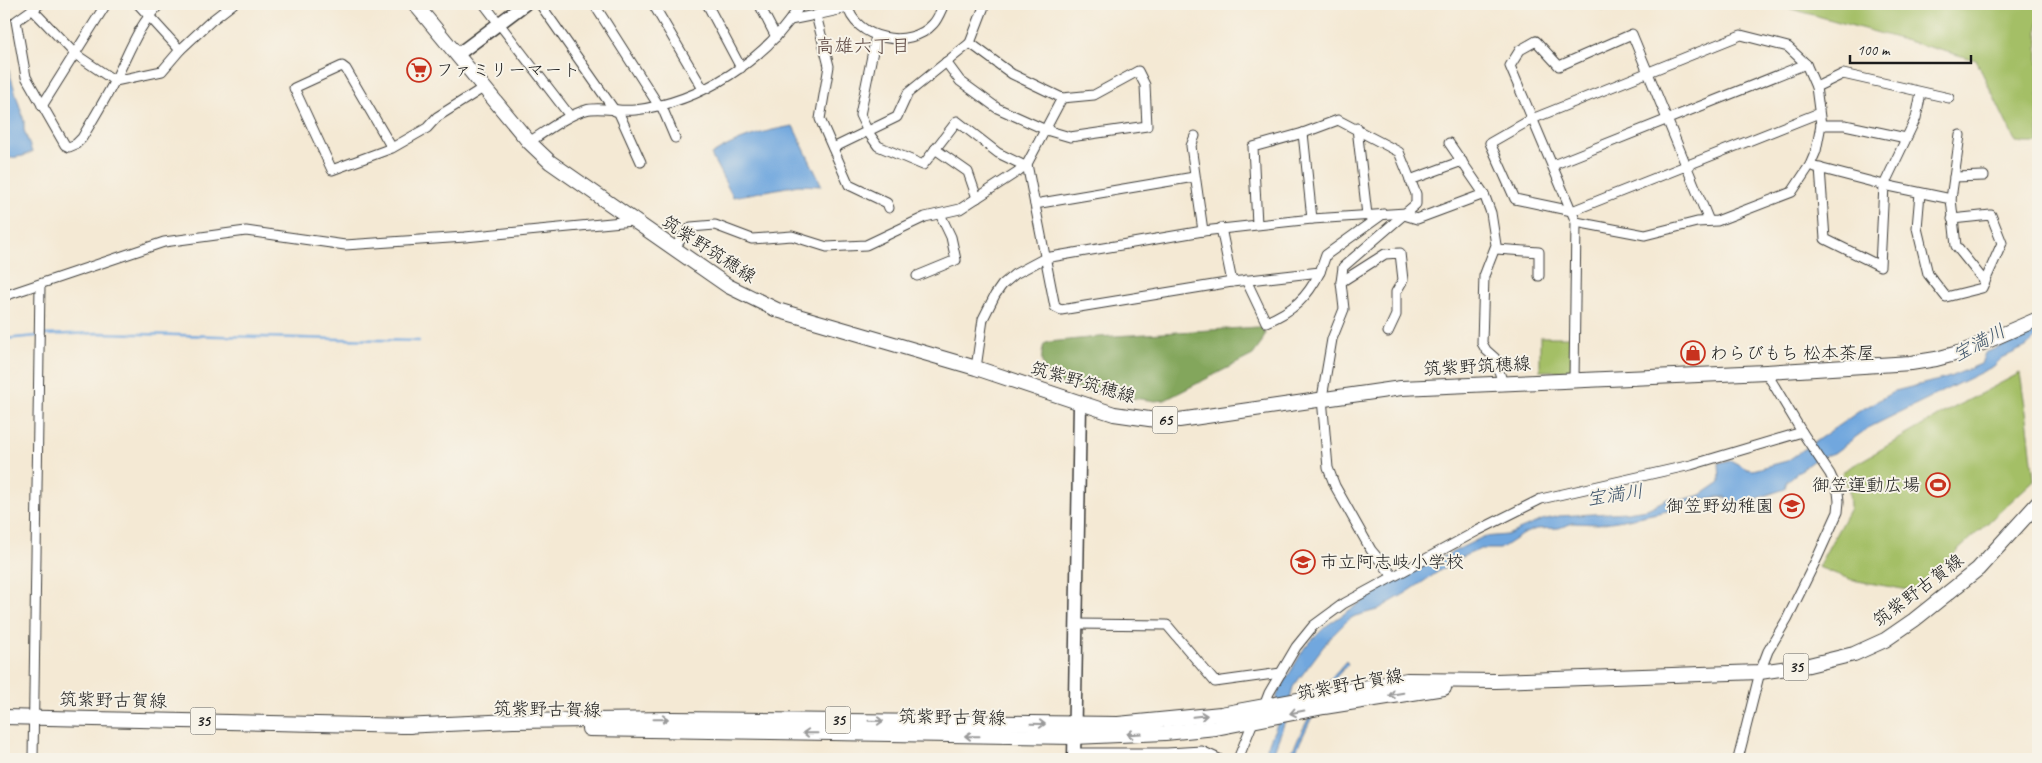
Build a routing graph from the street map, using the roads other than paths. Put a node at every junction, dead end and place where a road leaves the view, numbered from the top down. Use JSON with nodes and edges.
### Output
{"nodes":[{"id":1,"x":40,"y":4,"type":"edge"},
{"id":2,"x":106,"y":4,"type":"edge"},
{"id":3,"x":138,"y":4,"type":"edge"},
{"id":4,"x":160,"y":4,"type":"edge"},
{"id":5,"x":233,"y":4,"type":"edge"},
{"id":6,"x":416,"y":4,"type":"edge"},
{"id":7,"x":484,"y":4,"type":"edge"},
{"id":8,"x":525,"y":4,"type":"edge"},
{"id":9,"x":540,"y":4,"type":"edge"},
{"id":10,"x":594,"y":4,"type":"edge"},
{"id":11,"x":653,"y":4,"type":"edge"},
{"id":12,"x":706,"y":4,"type":"edge"},
{"id":13,"x":759,"y":4,"type":"edge"},
{"id":14,"x":801,"y":4,"type":"edge"},
{"id":15,"x":944,"y":4,"type":"edge"},
{"id":16,"x":985,"y":4,"type":"edge"},
{"id":17,"x":848,"y":6,"type":"edge"},
{"id":18,"x":32,"y":9,"type":"junction"},
{"id":19,"x":148,"y":16,"type":"junction"},
{"id":20,"x":810,"y":16,"type":"dead end"},
{"id":21,"x":790,"y":20,"type":"junction"},
{"id":22,"x":500,"y":22,"type":"junction"},
{"id":23,"x":876,"y":36,"type":"junction"},
{"id":24,"x":776,"y":37,"type":"junction"},
{"id":25,"x":970,"y":43,"type":"junction"},
{"id":26,"x":180,"y":50,"type":"junction"},
{"id":27,"x":75,"y":54,"type":"junction"},
{"id":28,"x":457,"y":55,"type":"junction"},
{"id":29,"x":946,"y":62,"type":"junction"},
{"id":30,"x":1806,"y":64,"type":"junction"},
{"id":31,"x":741,"y":68,"type":"junction"},
{"id":32,"x":1648,"y":74,"type":"junction"},
{"id":33,"x":115,"y":81,"type":"junction"},
{"id":34,"x":1816,"y":87,"type":"junction"},
{"id":35,"x":483,"y":88,"type":"junction"},
{"id":36,"x":704,"y":89,"type":"junction"},
{"id":37,"x":1921,"y":93,"type":"junction"},
{"id":38,"x":1062,"y":98,"type":"junction"},
{"id":39,"x":1949,"y":98,"type":"dead end"},
{"id":40,"x":660,"y":105,"type":"junction"},
{"id":41,"x":42,"y":106,"type":"junction"},
{"id":42,"x":616,"y":111,"type":"junction"},
{"id":43,"x":1819,"y":113,"type":"junction"},
{"id":44,"x":570,"y":116,"type":"junction"},
{"id":45,"x":1532,"y":119,"type":"junction"},
{"id":46,"x":1667,"y":119,"type":"junction"},
{"id":47,"x":1821,"y":125,"type":"junction"},
{"id":48,"x":1357,"y":128,"type":"junction"},
{"id":49,"x":1046,"y":130,"type":"junction"},
{"id":50,"x":868,"y":132,"type":"junction"},
{"id":51,"x":1303,"y":133,"type":"junction"},
{"id":52,"x":1960,"y":135,"type":"dead end"},
{"id":53,"x":1195,"y":136,"type":"dead end"},
{"id":54,"x":675,"y":138,"type":"dead end"},
{"id":55,"x":1906,"y":138,"type":"junction"},
{"id":56,"x":529,"y":142,"type":"junction"},
{"id":57,"x":1449,"y":143,"type":"dead end"},
{"id":58,"x":392,"y":148,"type":"junction"},
{"id":59,"x":833,"y":148,"type":"junction"},
{"id":60,"x":935,"y":149,"type":"junction"},
{"id":61,"x":1462,"y":161,"type":"junction"},
{"id":62,"x":641,"y":162,"type":"dead end"},
{"id":63,"x":1026,"y":165,"type":"junction"},
{"id":64,"x":1553,"y":165,"type":"junction"},
{"id":65,"x":1687,"y":165,"type":"junction"},
{"id":66,"x":1810,"y":165,"type":"junction"},
{"id":67,"x":1820,"y":168,"type":"junction"},
{"id":68,"x":1984,"y":176,"type":"dead end"},
{"id":69,"x":1194,"y":177,"type":"junction"},
{"id":70,"x":1954,"y":177,"type":"junction"},
{"id":71,"x":1410,"y":180,"type":"junction"},
{"id":72,"x":1884,"y":185,"type":"junction"},
{"id":73,"x":1920,"y":193,"type":"junction"},
{"id":74,"x":1484,"y":194,"type":"junction"},
{"id":75,"x":977,"y":198,"type":"junction"},
{"id":76,"x":1951,"y":199,"type":"junction"},
{"id":77,"x":1036,"y":204,"type":"junction"},
{"id":78,"x":889,"y":208,"type":"dead end"},
{"id":79,"x":1572,"y":211,"type":"junction"},
{"id":80,"x":940,"y":214,"type":"junction"},
{"id":81,"x":1383,"y":214,"type":"junction"},
{"id":82,"x":1405,"y":214,"type":"junction"},
{"id":83,"x":1367,"y":215,"type":"junction"},
{"id":84,"x":1312,"y":219,"type":"junction"},
{"id":85,"x":1952,"y":219,"type":"junction"},
{"id":86,"x":632,"y":221,"type":"junction"},
{"id":87,"x":1709,"y":221,"type":"junction"},
{"id":88,"x":1576,"y":222,"type":"junction"},
{"id":89,"x":1257,"y":224,"type":"junction"},
{"id":90,"x":1222,"y":228,"type":"junction"},
{"id":91,"x":1203,"y":230,"type":"junction"},
{"id":92,"x":674,"y":248,"type":"junction"},
{"id":93,"x":1496,"y":249,"type":"junction"},
{"id":94,"x":1045,"y":258,"type":"junction"},
{"id":95,"x":1320,"y":272,"type":"junction"},
{"id":96,"x":917,"y":276,"type":"dead end"},
{"id":97,"x":1539,"y":276,"type":"dead end"},
{"id":98,"x":1246,"y":280,"type":"junction"},
{"id":99,"x":1232,"y":282,"type":"junction"},
{"id":100,"x":1341,"y":282,"type":"junction"},
{"id":101,"x":1985,"y":282,"type":"junction"},
{"id":102,"x":40,"y":285,"type":"junction"},
{"id":103,"x":4,"y":296,"type":"edge"},
{"id":104,"x":2038,"y":319,"type":"edge"},
{"id":105,"x":1388,"y":332,"type":"dead end"},
{"id":106,"x":976,"y":368,"type":"junction"},
{"id":107,"x":1766,"y":372,"type":"junction"},
{"id":108,"x":1574,"y":380,"type":"junction"},
{"id":109,"x":1503,"y":384,"type":"junction"},
{"id":110,"x":1322,"y":398,"type":"junction"},
{"id":111,"x":1080,"y":404,"type":"junction"},
{"id":112,"x":1804,"y":435,"type":"junction"},
{"id":113,"x":2038,"y":503,"type":"edge"},
{"id":114,"x":1393,"y":576,"type":"junction"},
{"id":115,"x":1076,"y":624,"type":"junction"},
{"id":116,"x":1760,"y":672,"type":"junction"},
{"id":117,"x":1281,"y":673,"type":"junction"},
{"id":118,"x":1269,"y":709,"type":"junction"},
{"id":119,"x":4,"y":717,"type":"edge"},
{"id":120,"x":33,"y":717,"type":"junction"},
{"id":121,"x":1253,"y":722,"type":"junction"},
{"id":122,"x":1074,"y":731,"type":"junction"},
{"id":123,"x":1074,"y":756,"type":"edge"},
{"id":124,"x":33,"y":759,"type":"edge"},
{"id":125,"x":1219,"y":759,"type":"edge"},
{"id":126,"x":1238,"y":759,"type":"edge"},
{"id":127,"x":1738,"y":759,"type":"edge"}],
"edges":[{"from":1,"to":18,"type":"street"},
{"from":2,"to":27,"type":"street"},
{"from":3,"to":19,"type":"street"},
{"from":4,"to":19,"type":"street"},
{"from":5,"to":26,"type":"street"},
{"from":6,"to":28,"type":"main road","name":"筑紫野筑穂線","number":"65"},
{"from":7,"to":22,"type":"street"},
{"from":8,"to":22,"type":"street"},
{"from":9,"to":42,"type":"street"},
{"from":10,"to":40,"type":"street"},
{"from":11,"to":36,"type":"street"},
{"from":12,"to":31,"type":"street"},
{"from":13,"to":24,"type":"street"},
{"from":14,"to":21,"type":"street"},
{"from":15,"to":23,"type":"street"},
{"from":16,"to":25,"type":"street"},
{"from":17,"to":23,"type":"street"},
{"from":17,"to":59,"type":"street"},
{"from":18,"to":27,"type":"street"},
{"from":18,"to":41,"type":"street"},
{"from":19,"to":26,"type":"street"},
{"from":19,"to":33,"type":"street"},
{"from":20,"to":21,"type":"street"},
{"from":21,"to":24,"type":"street"},
{"from":22,"to":28,"type":"street"},
{"from":22,"to":44,"type":"street"},
{"from":23,"to":50,"type":"street"},
{"from":24,"to":31,"type":"street"},
{"from":25,"to":29,"type":"street"},
{"from":25,"to":38,"type":"street"},
{"from":26,"to":33,"type":"street"},
{"from":27,"to":33,"type":"street"},
{"from":27,"to":41,"type":"street"},
{"from":28,"to":35,"type":"main road","name":"筑紫野筑穂線","number":"65"},
{"from":29,"to":49,"type":"street"},
{"from":29,"to":50,"type":"street"},
{"from":30,"to":32,"type":"street"},
{"from":30,"to":34,"type":"street"},
{"from":30,"to":46,"type":"street"},
{"from":31,"to":36,"type":"street"},
{"from":32,"to":45,"type":"street"},
{"from":32,"to":45,"type":"street"},
{"from":32,"to":46,"type":"street"},
{"from":33,"to":41,"type":"street"},
{"from":34,"to":37,"type":"street"},
{"from":34,"to":43,"type":"street"},
{"from":35,"to":56,"type":"main road","name":"筑紫野筑穂線","number":"65"},
{"from":35,"to":58,"type":"street"},
{"from":36,"to":40,"type":"street"},
{"from":37,"to":39,"type":"street"},
{"from":37,"to":55,"type":"street"},
{"from":38,"to":49,"type":"street"},
{"from":38,"to":49,"type":"street"},
{"from":40,"to":42,"type":"street"},
{"from":40,"to":54,"type":"street"},
{"from":42,"to":44,"type":"street"},
{"from":42,"to":62,"type":"street"},
{"from":43,"to":47,"type":"street"},
{"from":43,"to":65,"type":"street"},
{"from":44,"to":56,"type":"street"},
{"from":45,"to":64,"type":"street"},
{"from":45,"to":79,"type":"street"},
{"from":46,"to":64,"type":"street"},
{"from":46,"to":65,"type":"street"},
{"from":47,"to":55,"type":"street"},
{"from":47,"to":66,"type":"street"},
{"from":48,"to":51,"type":"street"},
{"from":48,"to":71,"type":"street"},
{"from":48,"to":83,"type":"street"},
{"from":49,"to":63,"type":"street"},
{"from":50,"to":59,"type":"street"},
{"from":50,"to":60,"type":"street"},
{"from":51,"to":84,"type":"street"},
{"from":51,"to":89,"type":"street"},
{"from":52,"to":70,"type":"street"},
{"from":53,"to":69,"type":"street"},
{"from":55,"to":72,"type":"street"},
{"from":56,"to":86,"type":"main road","name":"筑紫野筑穂線","number":"65"},
{"from":57,"to":61,"type":"street"},
{"from":58,"to":58,"type":"street"},
{"from":59,"to":78,"type":"street"},
{"from":60,"to":63,"type":"street"},
{"from":60,"to":75,"type":"street"},
{"from":61,"to":71,"type":"street"},
{"from":61,"to":74,"type":"street"},
{"from":63,"to":75,"type":"street"},
{"from":63,"to":77,"type":"street"},
{"from":64,"to":79,"type":"street"},
{"from":65,"to":79,"type":"street"},
{"from":65,"to":87,"type":"street"},
{"from":66,"to":67,"type":"street"},
{"from":66,"to":87,"type":"street"},
{"from":67,"to":72,"type":"street"},
{"from":67,"to":72,"type":"street"},
{"from":68,"to":70,"type":"street"},
{"from":69,"to":77,"type":"street"},
{"from":69,"to":91,"type":"street"},
{"from":70,"to":76,"type":"street"},
{"from":71,"to":82,"type":"street"},
{"from":72,"to":73,"type":"street"},
{"from":73,"to":76,"type":"street"},
{"from":73,"to":101,"type":"street"},
{"from":74,"to":82,"type":"street"},
{"from":74,"to":93,"type":"street"},
{"from":75,"to":80,"type":"street"},
{"from":76,"to":85,"type":"street"},
{"from":77,"to":94,"type":"street"},
{"from":79,"to":88,"type":"street"},
{"from":80,"to":92,"type":"street"},
{"from":80,"to":96,"type":"street"},
{"from":81,"to":82,"type":"street"},
{"from":81,"to":83,"type":"street"},
{"from":81,"to":95,"type":"street"},
{"from":82,"to":100,"type":"street"},
{"from":83,"to":84,"type":"street"},
{"from":84,"to":89,"type":"street"},
{"from":85,"to":101,"type":"street"},
{"from":85,"to":101,"type":"street"},
{"from":86,"to":92,"type":"main road","name":"筑紫野筑穂線","number":"65"},
{"from":86,"to":102,"type":"street"},
{"from":87,"to":88,"type":"street"},
{"from":88,"to":108,"type":"street"},
{"from":89,"to":90,"type":"street"},
{"from":90,"to":91,"type":"street"},
{"from":90,"to":99,"type":"street"},
{"from":91,"to":94,"type":"street"},
{"from":92,"to":106,"type":"main road","name":"筑紫野筑穂線","number":"65"},
{"from":93,"to":97,"type":"street"},
{"from":93,"to":109,"type":"street"},
{"from":94,"to":99,"type":"street"},
{"from":94,"to":106,"type":"street"},
{"from":95,"to":98,"type":"street"},
{"from":95,"to":98,"type":"street"},
{"from":98,"to":99,"type":"street"},
{"from":100,"to":105,"type":"street"},
{"from":100,"to":110,"type":"street"},
{"from":102,"to":103,"type":"street"},
{"from":102,"to":120,"type":"street"},
{"from":104,"to":107,"type":"main road","name":"筑紫野筑穂線","number":"65"},
{"from":106,"to":111,"type":"main road","name":"筑紫野筑穂線","number":"65"},
{"from":107,"to":108,"type":"main road","name":"筑紫野筑穂線","number":"65"},
{"from":107,"to":112,"type":"street"},
{"from":108,"to":109,"type":"main road","name":"筑紫野筑穂線","number":"65"},
{"from":109,"to":110,"type":"main road","name":"筑紫野筑穂線","number":"65"},
{"from":110,"to":111,"type":"main road","name":"筑紫野筑穂線","number":"65"},
{"from":110,"to":114,"type":"street"},
{"from":111,"to":115,"type":"street"},
{"from":112,"to":114,"type":"street"},
{"from":112,"to":116,"type":"street"},
{"from":113,"to":116,"type":"main road","name":"筑紫野古賀線","number":"35"},
{"from":114,"to":117,"type":"street"},
{"from":115,"to":117,"type":"street"},
{"from":115,"to":122,"type":"street"},
{"from":116,"to":118,"type":"main road","name":"筑紫野古賀線","number":"35"},
{"from":116,"to":127,"type":"street"},
{"from":117,"to":118,"type":"street"},
{"from":118,"to":121,"type":"main road","name":"筑紫野古賀線","number":"35"},
{"from":122,"to":118,"type":"main road","name":"筑紫野古賀線","number":"35","one_way":true},
{"from":119,"to":120,"type":"main road","name":"筑紫野古賀線","number":"35"},
{"from":120,"to":122,"type":"main road","name":"筑紫野古賀線","number":"35"},
{"from":120,"to":124,"type":"street"},
{"from":121,"to":122,"type":"main road","name":"筑紫野古賀線","number":"35","one_way":true},
{"from":121,"to":126,"type":"street"},
{"from":122,"to":123,"type":"street"},
{"from":123,"to":125,"type":"street"}]}
